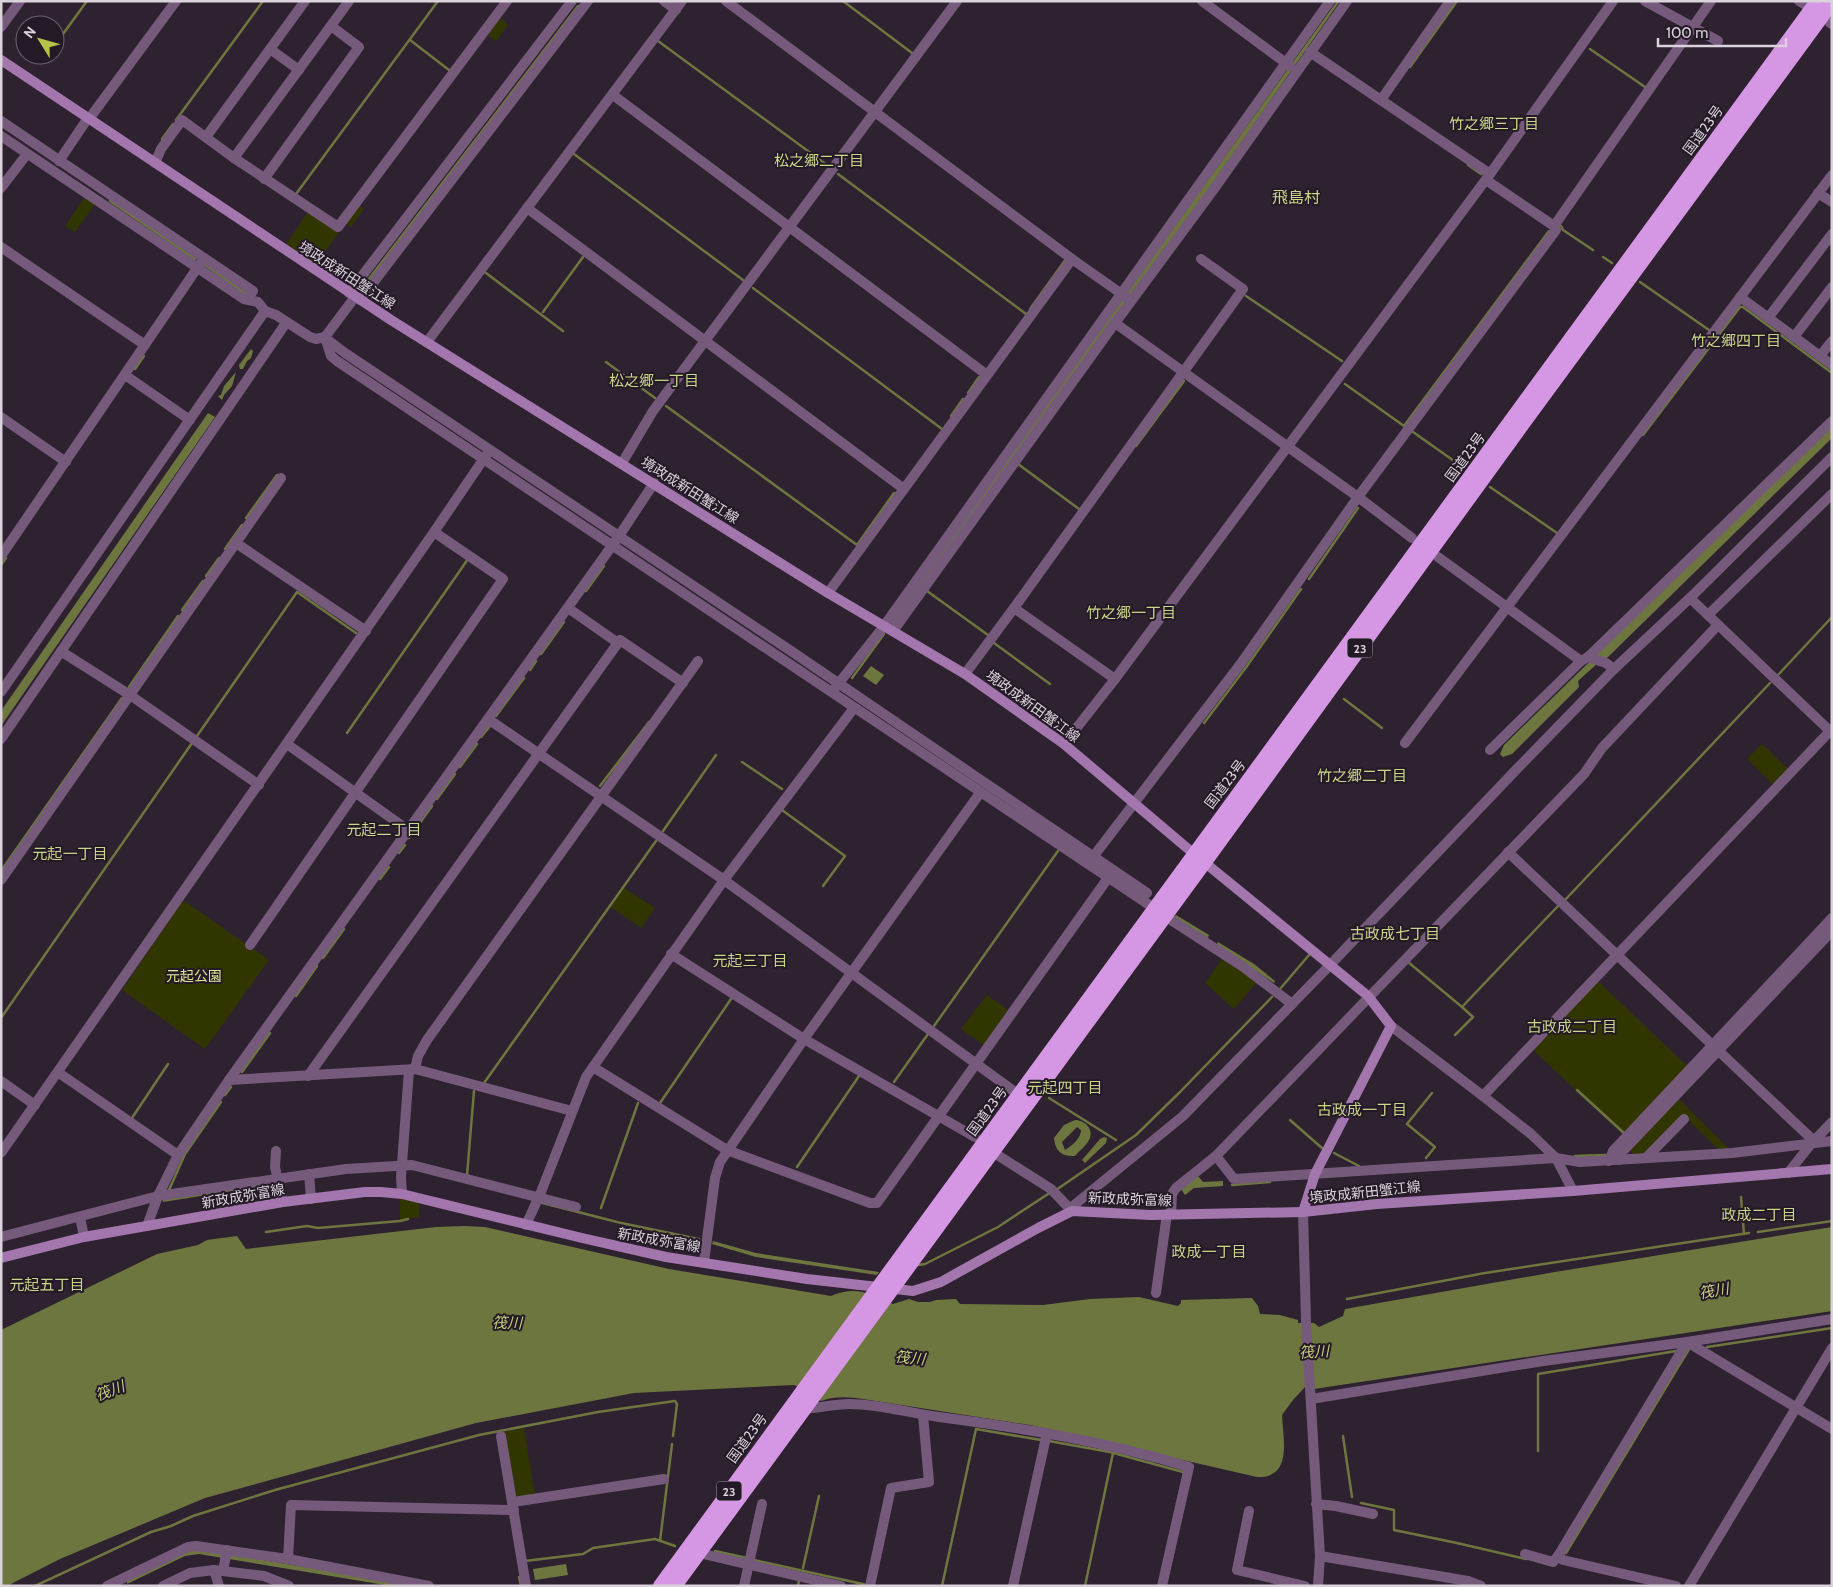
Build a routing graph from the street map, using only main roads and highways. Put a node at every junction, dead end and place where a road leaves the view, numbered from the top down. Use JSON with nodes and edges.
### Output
{"nodes":[{"id":1,"x":1807,"y":2,"type":"edge"},
{"id":2,"x":1832,"y":3,"type":"edge"},
{"id":3,"x":1,"y":60,"type":"edge"},
{"id":4,"x":1199,"y":858,"type":"junction"},
{"id":5,"x":1832,"y":1169,"type":"edge"},
{"id":6,"x":1303,"y":1212,"type":"junction"},
{"id":7,"x":1,"y":1258,"type":"edge"},
{"id":8,"x":883,"y":1290,"type":"junction"},
{"id":9,"x":803,"y":1403,"type":"junction"},
{"id":10,"x":660,"y":1586,"type":"edge"},
{"id":11,"x":675,"y":1586,"type":"edge"}],
"edges":[{"from":1,"to":4,"type":"highway","name":"国道23号","number":"23"},
{"from":2,"to":4,"type":"highway","name":"国道23号","number":"23"},
{"from":3,"to":4,"type":"main road","name":"境政成新田蟹江線"},
{"from":4,"to":6,"type":"main road","name":"境政成新田蟹江線"},
{"from":4,"to":8,"type":"highway","name":"国道23号","number":"23"},
{"from":4,"to":8,"type":"highway","name":"国道23号","number":"23"},
{"from":5,"to":6,"type":"main road","name":"境政成新田蟹江線"},
{"from":6,"to":8,"type":"main road","name":"新政成弥富線"},
{"from":7,"to":8,"type":"main road","name":"新政成弥富線"},
{"from":8,"to":9,"type":"highway","name":"国道23号","number":"23"},
{"from":9,"to":10,"type":"highway","name":"国道23号","number":"23"},
{"from":9,"to":11,"type":"highway","name":"国道23号","number":"23"}]}
